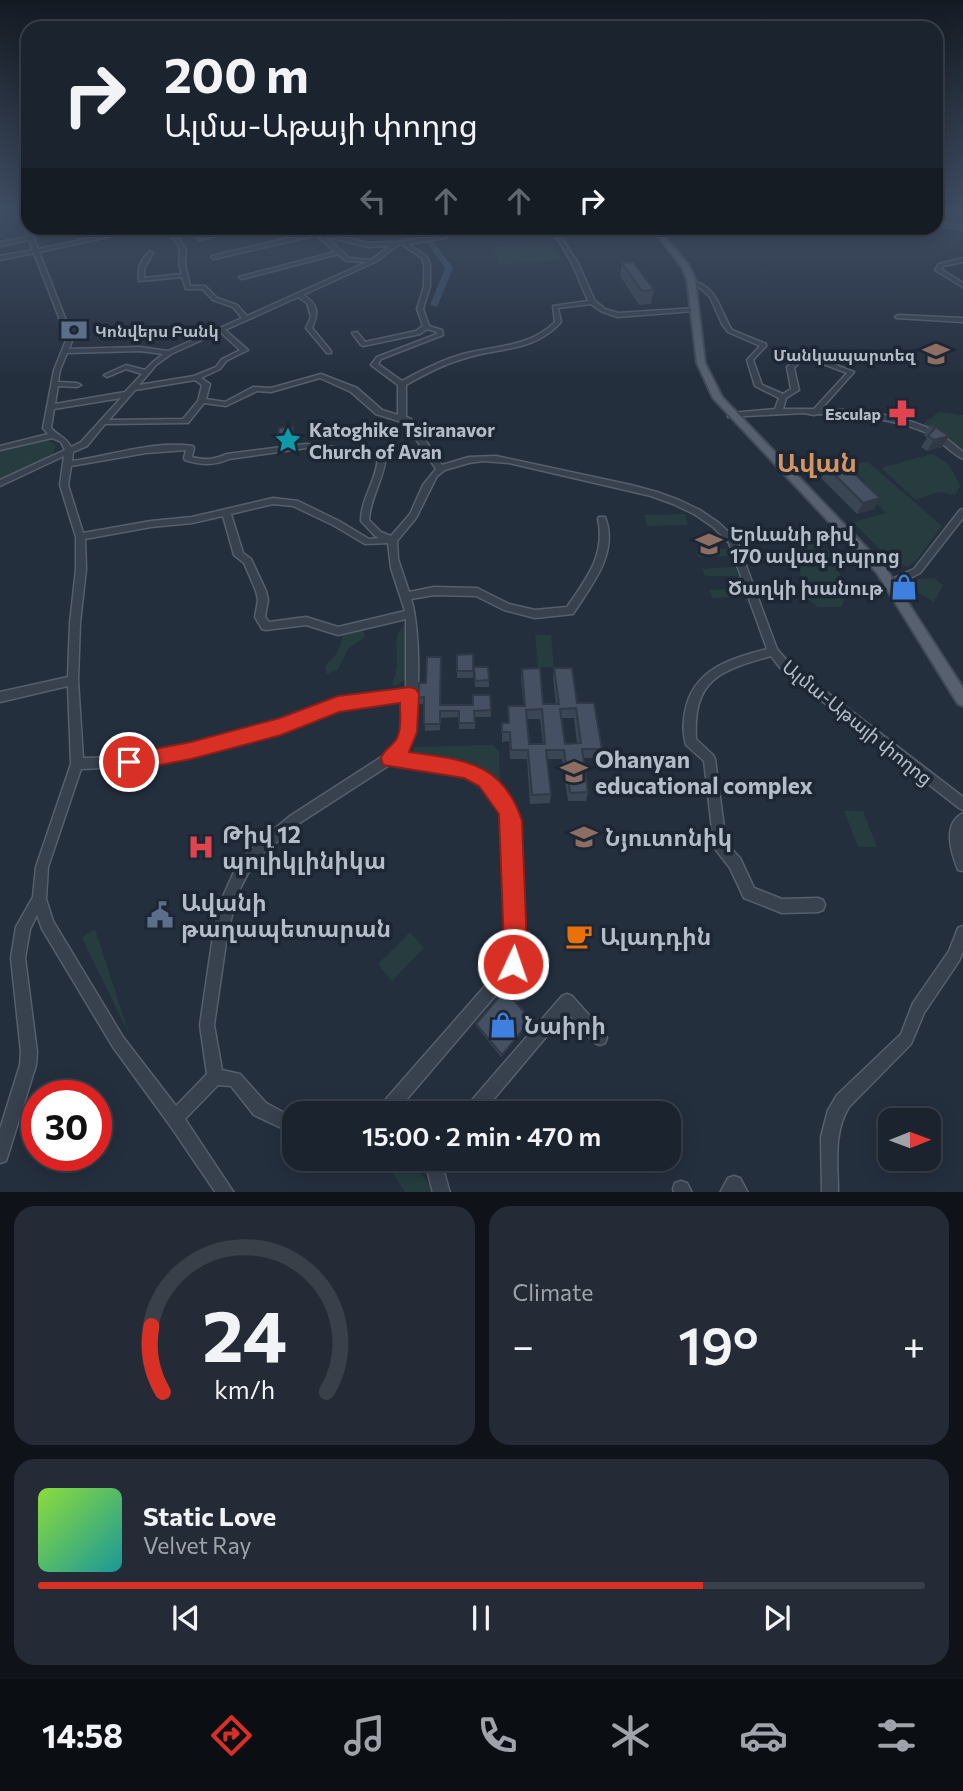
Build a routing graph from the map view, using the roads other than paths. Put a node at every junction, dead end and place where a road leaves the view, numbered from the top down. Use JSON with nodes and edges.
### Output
{"nodes":[{"id":1,"x":42,"y":267,"type":"edge"},
{"id":2,"x":142,"y":267,"type":"edge"},
{"id":3,"x":184,"y":267,"type":"edge"},
{"id":4,"x":283,"y":267,"type":"edge"},
{"id":5,"x":361,"y":267,"type":"edge"},
{"id":6,"x":427,"y":267,"type":"edge"},
{"id":7,"x":577,"y":267,"type":"edge"},
{"id":8,"x":686,"y":267,"type":"edge"},
{"id":9,"x":940,"y":267,"type":"edge"},
{"id":10,"x":185,"y":275,"type":"junction"},
{"id":11,"x":242,"y":277,"type":"dead end"},
{"id":12,"x":692,"y":282,"type":"junction"},
{"id":13,"x":963,"y":285,"type":"edge"},
{"id":14,"x":299,"y":295,"type":"junction"},
{"id":15,"x":592,"y":302,"type":"junction"},
{"id":16,"x":694,"y":309,"type":"junction"},
{"id":17,"x":898,"y":317,"type":"dead end"},
{"id":18,"x":246,"y":319,"type":"junction"},
{"id":19,"x":963,"y":320,"type":"edge"},
{"id":20,"x":426,"y":327,"type":"junction"},
{"id":21,"x":221,"y":330,"type":"junction"},
{"id":22,"x":355,"y":333,"type":"dead end"},
{"id":23,"x":65,"y":351,"type":"junction"},
{"id":24,"x":329,"y":352,"type":"dead end"},
{"id":25,"x":169,"y":353,"type":"junction"},
{"id":26,"x":146,"y":373,"type":"junction"},
{"id":27,"x":107,"y":375,"type":"dead end"},
{"id":28,"x":196,"y":378,"type":"junction"},
{"id":29,"x":58,"y":384,"type":"junction"},
{"id":30,"x":402,"y":384,"type":"junction"},
{"id":31,"x":77,"y":385,"type":"dead end"},
{"id":32,"x":132,"y":391,"type":"junction"},
{"id":33,"x":783,"y":397,"type":"junction"},
{"id":34,"x":202,"y":401,"type":"junction"},
{"id":35,"x":50,"y":407,"type":"junction"},
{"id":36,"x":778,"y":412,"type":"junction"},
{"id":37,"x":814,"y":413,"type":"junction"},
{"id":38,"x":731,"y":415,"type":"junction"},
{"id":39,"x":402,"y":418,"type":"junction"},
{"id":40,"x":105,"y":422,"type":"junction"},
{"id":41,"x":53,"y":435,"type":"junction"},
{"id":42,"x":0,"y":448,"type":"edge"},
{"id":43,"x":963,"y":456,"type":"edge"},
{"id":44,"x":68,"y":458,"type":"junction"},
{"id":45,"x":440,"y":469,"type":"junction"},
{"id":46,"x":0,"y":483,"type":"edge"},
{"id":47,"x":226,"y":512,"type":"junction"},
{"id":48,"x":963,"y":512,"type":"edge"},
{"id":49,"x":602,"y":519,"type":"dead end"},
{"id":50,"x":80,"y":537,"type":"junction"},
{"id":51,"x":393,"y":540,"type":"junction"},
{"id":52,"x":890,"y":584,"type":"junction"},
{"id":53,"x":406,"y":596,"type":"junction"},
{"id":54,"x":411,"y":615,"type":"junction"},
{"id":55,"x":773,"y":651,"type":"junction"},
{"id":56,"x":73,"y":680,"type":"junction"},
{"id":57,"x":410,"y":694,"type":"junction"},
{"id":58,"x":0,"y":697,"type":"edge"},
{"id":59,"x":963,"y":699,"type":"edge"},
{"id":60,"x":390,"y":758,"type":"junction"},
{"id":61,"x":76,"y":764,"type":"junction"},
{"id":62,"x":963,"y":804,"type":"edge"},
{"id":63,"x":963,"y":819,"type":"edge"},
{"id":64,"x":963,"y":865,"type":"edge"},
{"id":65,"x":39,"y":899,"type":"junction"},
{"id":66,"x":817,"y":905,"type":"dead end"},
{"id":67,"x":963,"y":933,"type":"edge"},
{"id":68,"x":600,"y":1038,"type":"dead end"},
{"id":69,"x":215,"y":1077,"type":"junction"},
{"id":70,"x":395,"y":1101,"type":"edge"},
{"id":71,"x":482,"y":1101,"type":"edge"},
{"id":72,"x":175,"y":1118,"type":"junction"},
{"id":73,"x":282,"y":1120,"type":"edge"},
{"id":74,"x":0,"y":1155,"type":"edge"},
{"id":75,"x":436,"y":1171,"type":"edge"},
{"id":76,"x":226,"y":1192,"type":"edge"},
{"id":77,"x":442,"y":1192,"type":"edge"},
{"id":78,"x":728,"y":1192,"type":"edge"},
{"id":79,"x":740,"y":1192,"type":"edge"},
{"id":80,"x":830,"y":1192,"type":"edge"}],
"edges":[{"from":1,"to":23,"type":"street"},
{"from":2,"to":10,"type":"street"},
{"from":3,"to":10,"type":"street"},
{"from":4,"to":11,"type":"street"},
{"from":5,"to":14,"type":"street"},
{"from":6,"to":20,"type":"street"},
{"from":7,"to":15,"type":"street"},
{"from":8,"to":12,"type":"main road"},
{"from":9,"to":13,"type":"street"},
{"from":10,"to":18,"type":"street"},
{"from":12,"to":16,"type":"main road"},
{"from":12,"to":33,"type":"street"},
{"from":14,"to":18,"type":"street"},
{"from":14,"to":24,"type":"street"},
{"from":15,"to":16,"type":"street"},
{"from":15,"to":30,"type":"street"},
{"from":16,"to":38,"type":"main road"},
{"from":17,"to":19,"type":"street"},
{"from":18,"to":21,"type":"street"},
{"from":20,"to":22,"type":"street"},
{"from":20,"to":30,"type":"street"},
{"from":21,"to":25,"type":"street"},
{"from":21,"to":28,"type":"street"},
{"from":23,"to":25,"type":"street"},
{"from":23,"to":29,"type":"street"},
{"from":25,"to":26,"type":"street"},
{"from":26,"to":27,"type":"street"},
{"from":26,"to":32,"type":"street"},
{"from":28,"to":32,"type":"street"},
{"from":28,"to":34,"type":"street"},
{"from":29,"to":31,"type":"street"},
{"from":29,"to":35,"type":"street"},
{"from":30,"to":39,"type":"street"},
{"from":32,"to":35,"type":"street"},
{"from":32,"to":40,"type":"street"},
{"from":33,"to":36,"type":"street"},
{"from":33,"to":37,"type":"street"},
{"from":34,"to":39,"type":"street"},
{"from":34,"to":40,"type":"street"},
{"from":35,"to":41,"type":"street"},
{"from":36,"to":37,"type":"street"},
{"from":36,"to":38,"type":"street"},
{"from":37,"to":43,"type":"street"},
{"from":38,"to":52,"type":"main road"},
{"from":39,"to":45,"type":"street"},
{"from":40,"to":44,"type":"street"},
{"from":41,"to":42,"type":"street"},
{"from":41,"to":44,"type":"street"},
{"from":44,"to":46,"type":"street"},
{"from":44,"to":50,"type":"street"},
{"from":44,"to":51,"type":"street"},
{"from":45,"to":51,"type":"street"},
{"from":45,"to":55,"type":"street","name":"Ալմա-Աթայի փողոց"},
{"from":47,"to":50,"type":"street"},
{"from":47,"to":51,"type":"street"},
{"from":47,"to":54,"type":"street"},
{"from":48,"to":52,"type":"street"},
{"from":49,"to":53,"type":"street"},
{"from":50,"to":56,"type":"street"},
{"from":51,"to":53,"type":"street"},
{"from":52,"to":59,"type":"main road"},
{"from":53,"to":54,"type":"street"},
{"from":54,"to":57,"type":"street"},
{"from":55,"to":62,"type":"street","name":"Ալմա-Աթայի փողոց"},
{"from":55,"to":66,"type":"street"},
{"from":56,"to":58,"type":"street"},
{"from":56,"to":61,"type":"street"},
{"from":57,"to":60,"type":"street"},
{"from":57,"to":61,"type":"street"},
{"from":60,"to":69,"type":"street"},
{"from":60,"to":70,"type":"street"},
{"from":61,"to":65,"type":"street"},
{"from":63,"to":64,"type":"street"},
{"from":65,"to":72,"type":"street"},
{"from":65,"to":74,"type":"street"},
{"from":67,"to":80,"type":"street"},
{"from":68,"to":71,"type":"street"},
{"from":69,"to":72,"type":"street"},
{"from":69,"to":73,"type":"street"},
{"from":72,"to":76,"type":"street"},
{"from":75,"to":77,"type":"street"},
{"from":78,"to":79,"type":"street"}]}
